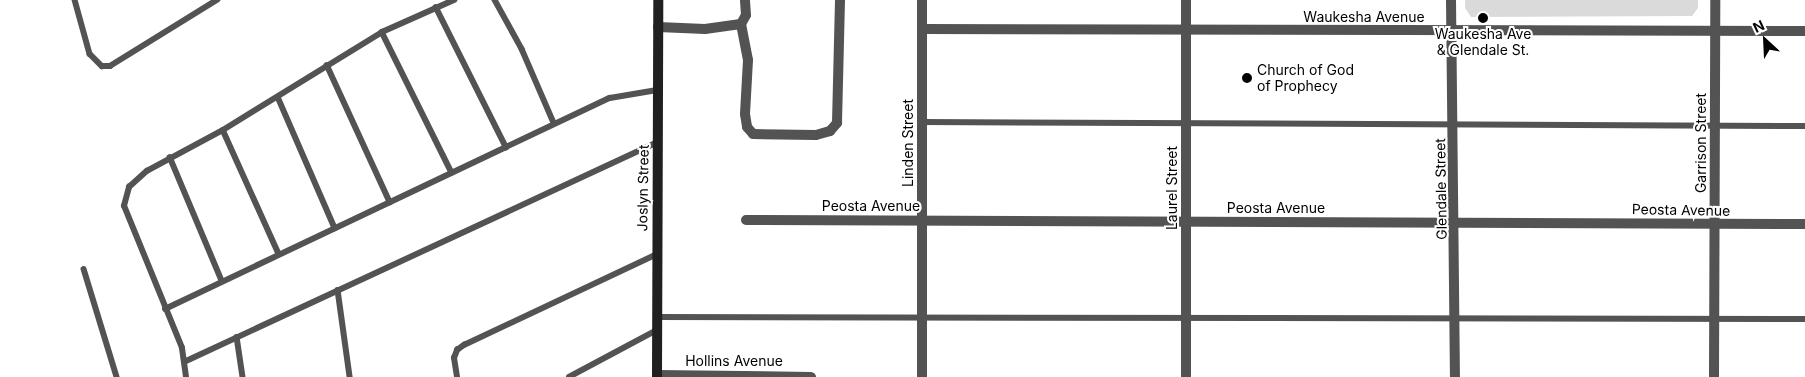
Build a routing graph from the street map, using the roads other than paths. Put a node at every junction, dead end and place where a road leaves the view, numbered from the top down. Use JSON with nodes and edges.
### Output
{"nodes":[{"id":1,"x":75,"y":0,"type":"edge"},
{"id":2,"x":217,"y":0,"type":"edge"},
{"id":3,"x":454,"y":0,"type":"edge"},
{"id":4,"x":495,"y":0,"type":"edge"},
{"id":5,"x":658,"y":0,"type":"edge"},
{"id":6,"x":745,"y":0,"type":"edge"},
{"id":7,"x":840,"y":0,"type":"edge"},
{"id":8,"x":922,"y":0,"type":"edge"},
{"id":9,"x":1186,"y":0,"type":"edge"},
{"id":10,"x":1451,"y":0,"type":"edge"},
{"id":11,"x":1715,"y":0,"type":"edge"},
{"id":12,"x":436,"y":7,"type":"junction"},
{"id":13,"x":741,"y":24,"type":"junction"},
{"id":14,"x":658,"y":27,"type":"junction"},
{"id":15,"x":922,"y":28,"type":"junction"},
{"id":16,"x":1186,"y":29,"type":"junction"},
{"id":17,"x":1451,"y":31,"type":"junction"},
{"id":18,"x":1715,"y":31,"type":"junction"},
{"id":19,"x":1805,"y":31,"type":"edge"},
{"id":20,"x":382,"y":32,"type":"junction"},
{"id":21,"x":327,"y":65,"type":"junction"},
{"id":22,"x":658,"y":90,"type":"junction"},
{"id":23,"x":278,"y":97,"type":"junction"},
{"id":24,"x":922,"y":122,"type":"junction"},
{"id":25,"x":554,"y":123,"type":"junction"},
{"id":26,"x":1185,"y":123,"type":"junction"},
{"id":27,"x":1453,"y":124,"type":"junction"},
{"id":28,"x":1715,"y":126,"type":"junction"},
{"id":29,"x":1805,"y":126,"type":"edge"},
{"id":30,"x":223,"y":130,"type":"junction"},
{"id":31,"x":658,"y":142,"type":"junction"},
{"id":32,"x":506,"y":147,"type":"junction"},
{"id":33,"x":170,"y":157,"type":"junction"},
{"id":34,"x":452,"y":173,"type":"junction"},
{"id":35,"x":390,"y":202,"type":"junction"},
{"id":36,"x":746,"y":220,"type":"dead end"},
{"id":37,"x":922,"y":220,"type":"junction"},
{"id":38,"x":1455,"y":220,"type":"junction"},
{"id":39,"x":1185,"y":222,"type":"junction"},
{"id":40,"x":1715,"y":224,"type":"junction"},
{"id":41,"x":1805,"y":224,"type":"edge"},
{"id":42,"x":335,"y":228,"type":"junction"},
{"id":43,"x":278,"y":254,"type":"junction"},
{"id":44,"x":657,"y":254,"type":"junction"},
{"id":45,"x":84,"y":269,"type":"dead end"},
{"id":46,"x":222,"y":281,"type":"junction"},
{"id":47,"x":338,"y":290,"type":"junction"},
{"id":48,"x":165,"y":308,"type":"junction"},
{"id":49,"x":657,"y":317,"type":"junction"},
{"id":50,"x":922,"y":317,"type":"junction"},
{"id":51,"x":1186,"y":317,"type":"junction"},
{"id":52,"x":1455,"y":318,"type":"junction"},
{"id":53,"x":1715,"y":318,"type":"junction"},
{"id":54,"x":1805,"y":319,"type":"edge"},
{"id":55,"x":657,"y":330,"type":"junction"},
{"id":56,"x":237,"y":337,"type":"junction"},
{"id":57,"x":184,"y":362,"type":"junction"},
{"id":58,"x":657,"y":376,"type":"edge"},
{"id":59,"x":117,"y":377,"type":"edge"},
{"id":60,"x":186,"y":377,"type":"edge"},
{"id":61,"x":243,"y":377,"type":"edge"},
{"id":62,"x":350,"y":377,"type":"edge"},
{"id":63,"x":457,"y":377,"type":"edge"},
{"id":64,"x":568,"y":377,"type":"edge"},
{"id":65,"x":811,"y":377,"type":"edge"},
{"id":66,"x":922,"y":377,"type":"edge"},
{"id":67,"x":1186,"y":377,"type":"edge"},
{"id":68,"x":1455,"y":377,"type":"edge"},
{"id":69,"x":1714,"y":377,"type":"edge"}],
"edges":[{"from":1,"to":2,"type":"lane"},
{"from":3,"to":12,"type":"lane"},
{"from":4,"to":25,"type":"lane"},
{"from":5,"to":14,"type":"street","name":"Joslyn Street"},
{"from":6,"to":13,"type":"street"},
{"from":7,"to":13,"type":"street"},
{"from":8,"to":15,"type":"street","name":"Linden Street"},
{"from":9,"to":16,"type":"street","name":"Laurel Street"},
{"from":10,"to":17,"type":"street","name":"Glendale Street"},
{"from":11,"to":18,"type":"street","name":"Garrison Street"},
{"from":12,"to":20,"type":"lane"},
{"from":12,"to":32,"type":"lane"},
{"from":13,"to":14,"type":"street"},
{"from":14,"to":22,"type":"street","name":"Joslyn Street"},
{"from":15,"to":16,"type":"street","name":"Waukesha Avenue"},
{"from":15,"to":24,"type":"street","name":"Linden Street"},
{"from":16,"to":17,"type":"street","name":"Waukesha Avenue"},
{"from":16,"to":26,"type":"street","name":"Laurel Street"},
{"from":17,"to":18,"type":"street","name":"Waukesha Avenue"},
{"from":17,"to":27,"type":"street","name":"Glendale Street"},
{"from":18,"to":19,"type":"street","name":"Waukesha Avenue"},
{"from":18,"to":28,"type":"street","name":"Garrison Street"},
{"from":20,"to":21,"type":"lane"},
{"from":20,"to":34,"type":"lane"},
{"from":21,"to":23,"type":"lane"},
{"from":21,"to":35,"type":"lane"},
{"from":22,"to":25,"type":"lane"},
{"from":22,"to":31,"type":"street","name":"Joslyn Street"},
{"from":23,"to":30,"type":"lane"},
{"from":23,"to":42,"type":"lane"},
{"from":24,"to":26,"type":"lane"},
{"from":24,"to":37,"type":"street","name":"Linden Street"},
{"from":25,"to":32,"type":"lane"},
{"from":26,"to":27,"type":"lane"},
{"from":26,"to":39,"type":"street","name":"Laurel Street"},
{"from":27,"to":28,"type":"lane"},
{"from":27,"to":38,"type":"street","name":"Glendale Street"},
{"from":28,"to":29,"type":"lane"},
{"from":28,"to":40,"type":"street","name":"Garrison Street"},
{"from":30,"to":33,"type":"lane"},
{"from":30,"to":43,"type":"lane"},
{"from":31,"to":44,"type":"street","name":"Joslyn Street"},
{"from":31,"to":47,"type":"lane"},
{"from":32,"to":34,"type":"lane"},
{"from":33,"to":46,"type":"lane"},
{"from":33,"to":48,"type":"lane"},
{"from":34,"to":35,"type":"lane"},
{"from":35,"to":42,"type":"lane"},
{"from":36,"to":37,"type":"street","name":"Peosta Avenue"},
{"from":37,"to":39,"type":"street","name":"Peosta Avenue"},
{"from":37,"to":50,"type":"street","name":"Linden Street"},
{"from":38,"to":39,"type":"street","name":"Peosta Avenue"},
{"from":38,"to":40,"type":"street","name":"Peosta Avenue"},
{"from":38,"to":52,"type":"street","name":"Glendale Street"},
{"from":39,"to":51,"type":"street","name":"Laurel Street"},
{"from":40,"to":41,"type":"street","name":"Peosta Avenue"},
{"from":40,"to":53,"type":"street","name":"Garrison Street"},
{"from":42,"to":43,"type":"lane"},
{"from":43,"to":46,"type":"lane"},
{"from":44,"to":49,"type":"street","name":"Joslyn Street"},
{"from":44,"to":63,"type":"lane"},
{"from":45,"to":59,"type":"lane"},
{"from":46,"to":48,"type":"lane"},
{"from":47,"to":56,"type":"lane"},
{"from":47,"to":62,"type":"lane"},
{"from":48,"to":57,"type":"lane"},
{"from":49,"to":50,"type":"lane"},
{"from":49,"to":55,"type":"street","name":"Joslyn Street"},
{"from":50,"to":51,"type":"lane"},
{"from":50,"to":66,"type":"street","name":"Linden Street"},
{"from":51,"to":52,"type":"lane"},
{"from":51,"to":67,"type":"street","name":"Laurel Street"},
{"from":52,"to":53,"type":"lane"},
{"from":52,"to":68,"type":"street","name":"Glendale Street"},
{"from":53,"to":54,"type":"lane"},
{"from":53,"to":69,"type":"street","name":"Garrison Street"},
{"from":55,"to":58,"type":"street","name":"Joslyn Street"},
{"from":55,"to":64,"type":"lane"},
{"from":56,"to":57,"type":"lane"},
{"from":56,"to":61,"type":"lane"},
{"from":57,"to":60,"type":"lane"},
{"from":58,"to":65,"type":"street","name":"Hollins Avenue"}]}
